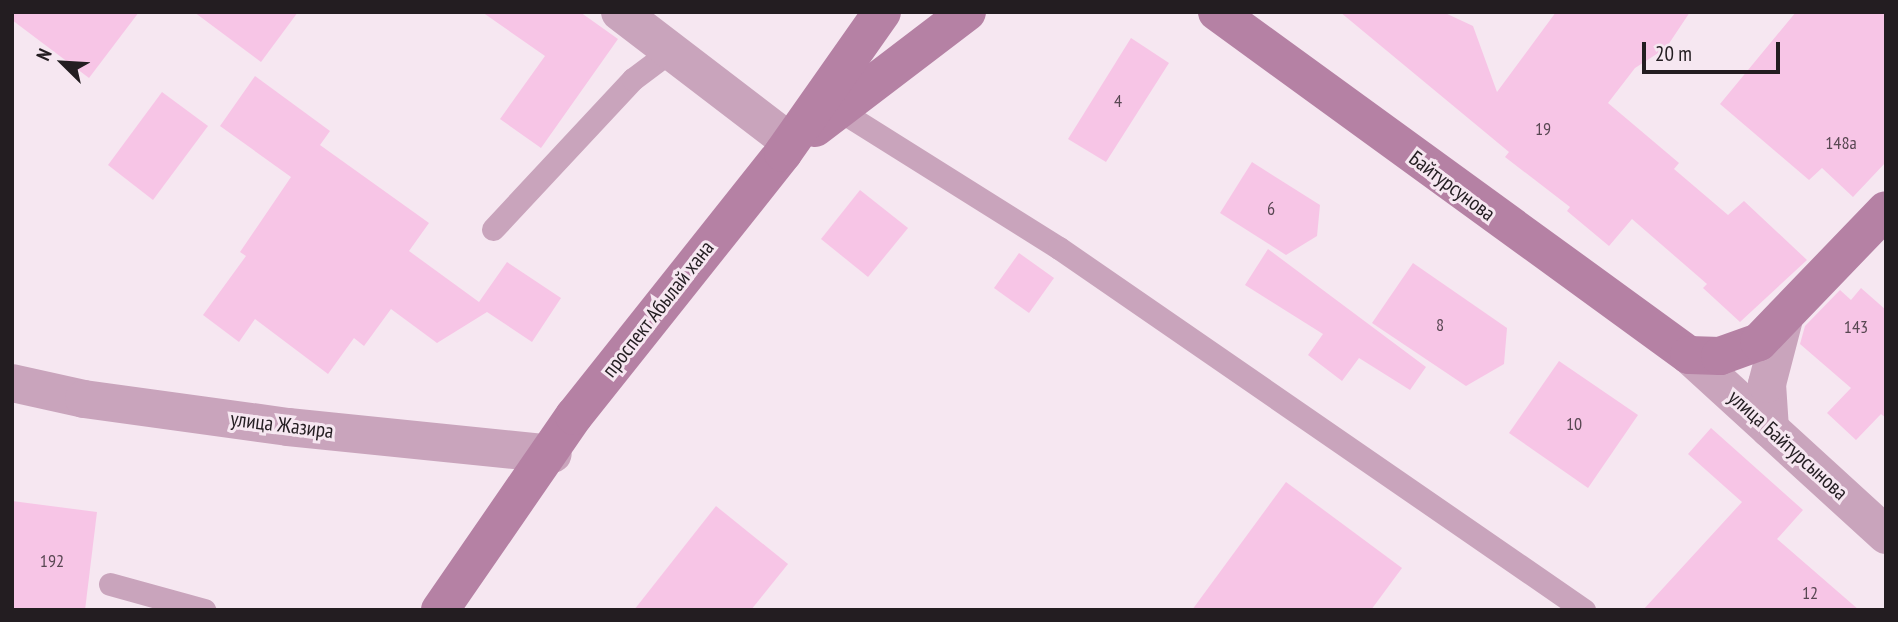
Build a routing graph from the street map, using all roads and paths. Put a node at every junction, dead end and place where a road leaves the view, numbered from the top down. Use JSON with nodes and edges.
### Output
{"nodes":[{"id":1,"x":620,"y":12,"type":"edge"},
{"id":2,"x":882,"y":12,"type":"edge"},
{"id":3,"x":967,"y":12,"type":"edge"},
{"id":4,"x":1217,"y":12,"type":"edge"},
{"id":5,"x":668,"y":52,"type":"junction"},
{"id":6,"x":839,"y":110,"type":"junction"},
{"id":7,"x":787,"y":148,"type":"junction"},
{"id":8,"x":1886,"y":210,"type":"edge"},
{"id":9,"x":493,"y":229,"type":"dead end"},
{"id":10,"x":1785,"y":315,"type":"junction"},
{"id":11,"x":1689,"y":355,"type":"junction"},
{"id":12,"x":12,"y":383,"type":"edge"},
{"id":13,"x":1770,"y":429,"type":"junction"},
{"id":14,"x":553,"y":454,"type":"junction"},
{"id":15,"x":1886,"y":535,"type":"edge"},
{"id":16,"x":110,"y":584,"type":"dead end"},
{"id":17,"x":204,"y":610,"type":"edge"},
{"id":18,"x":440,"y":610,"type":"edge"},
{"id":19,"x":1584,"y":610,"type":"edge"}],
"edges":[{"from":1,"to":5,"type":"street"},
{"from":2,"to":7,"type":"main road","name":"проспект Абылай хана"},
{"from":3,"to":6,"type":"main road"},
{"from":4,"to":11,"type":"main road","name":"Байтурсунова"},
{"from":5,"to":7,"type":"street"},
{"from":5,"to":9,"type":"lane"},
{"from":6,"to":7,"type":"main road"},
{"from":6,"to":19,"type":"lane"},
{"from":7,"to":14,"type":"main road","name":"проспект Абылай хана"},
{"from":8,"to":10,"type":"main road"},
{"from":10,"to":11,"type":"main road"},
{"from":10,"to":13,"type":"street"},
{"from":11,"to":13,"type":"street","name":"улица Байтурсынова"},
{"from":12,"to":14,"type":"street","name":"улица Жазира"},
{"from":13,"to":15,"type":"street","name":"улица Байтурсынова"},
{"from":14,"to":18,"type":"main road","name":"проспект Абылай хана"},
{"from":16,"to":17,"type":"lane"}]}
